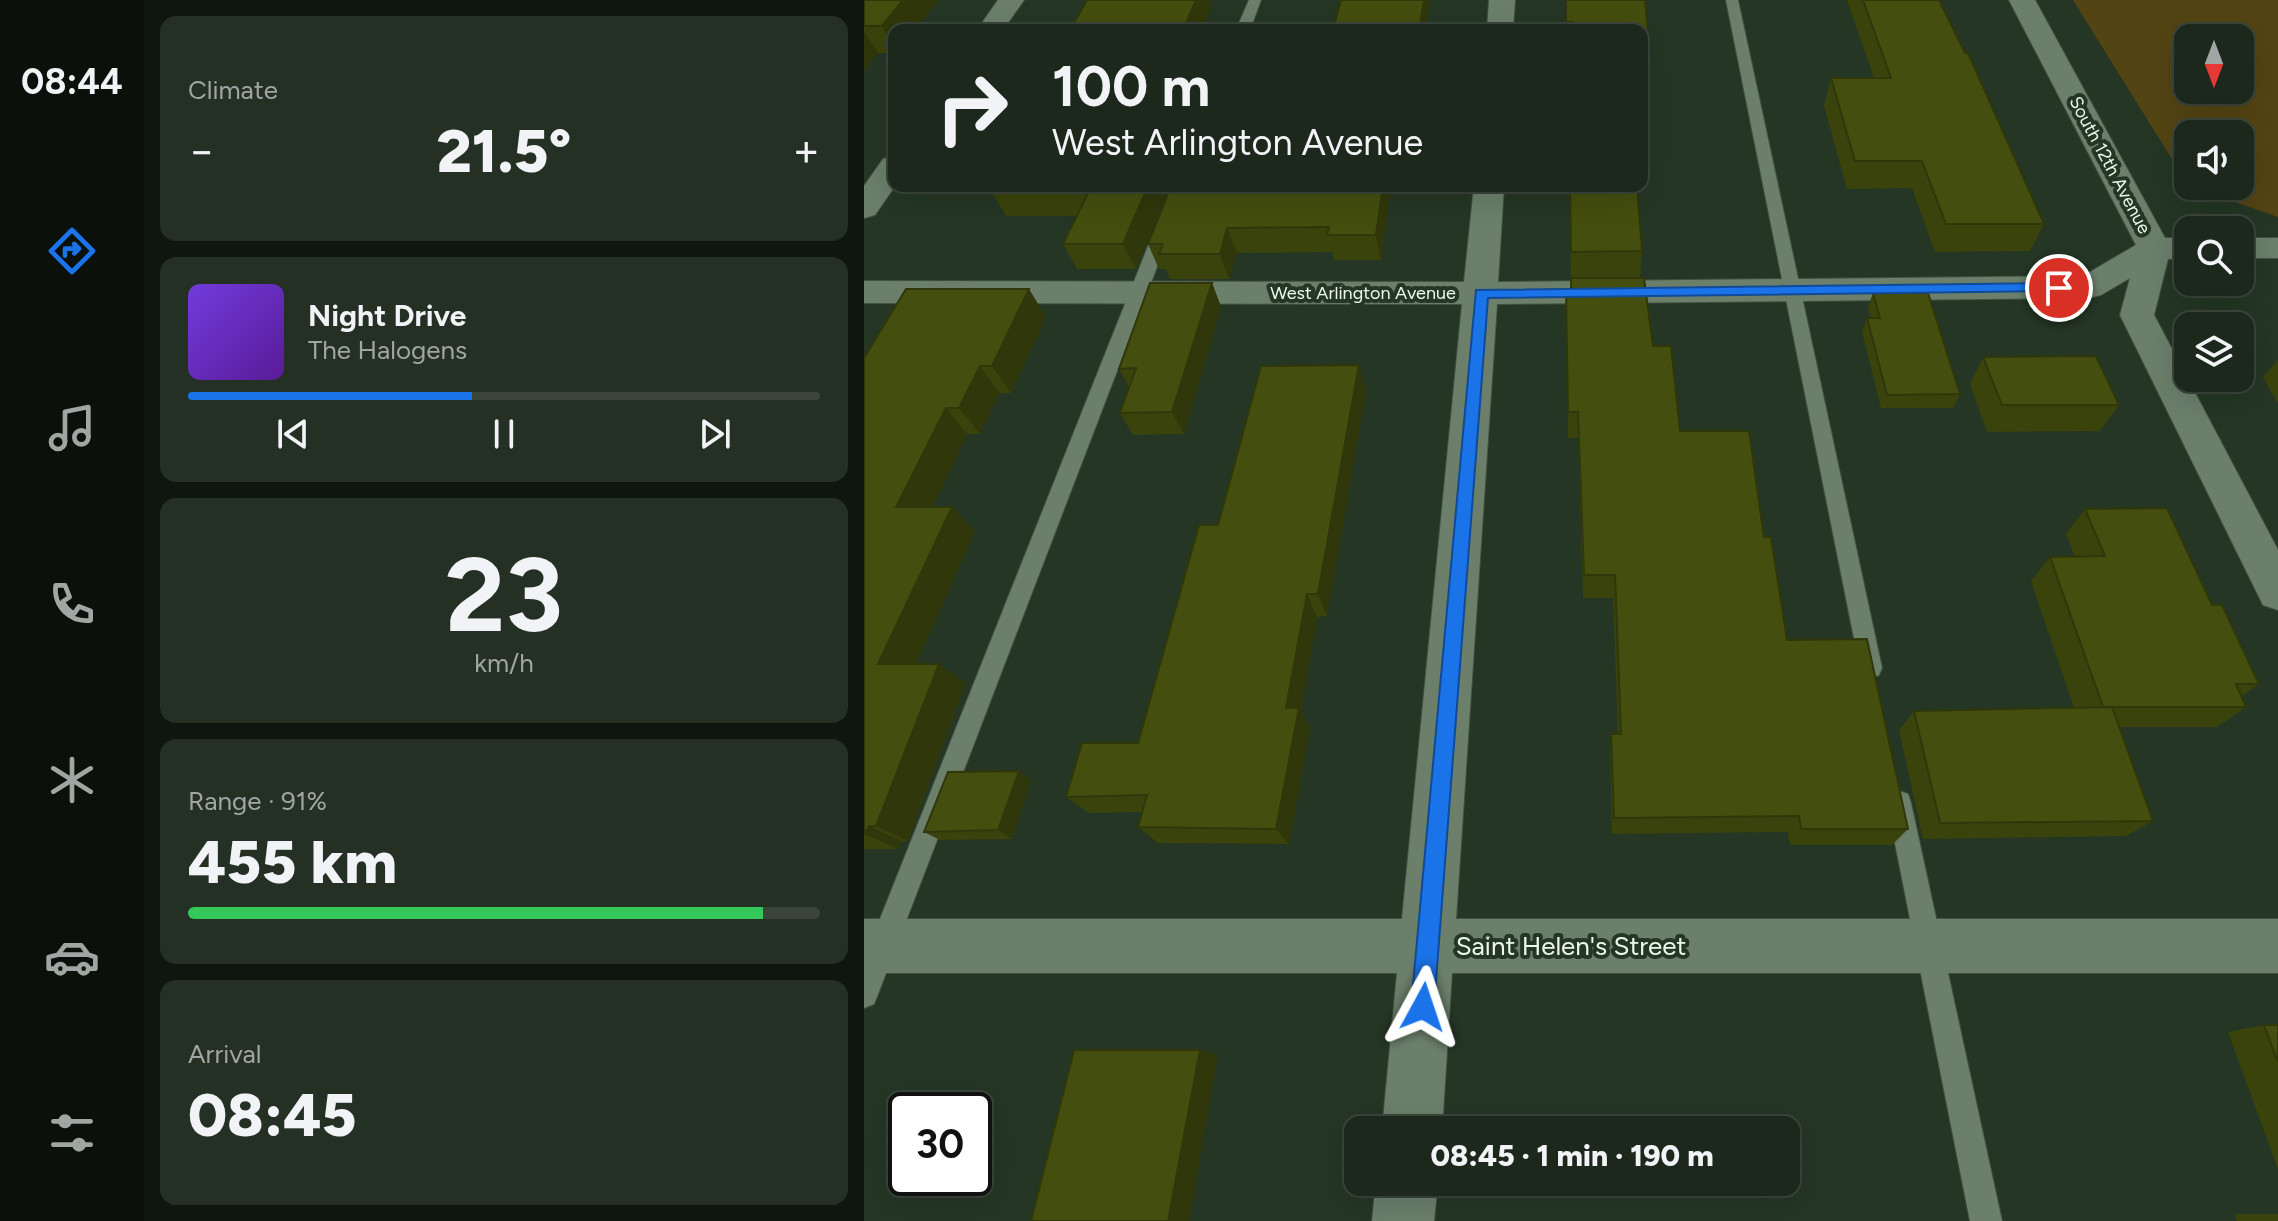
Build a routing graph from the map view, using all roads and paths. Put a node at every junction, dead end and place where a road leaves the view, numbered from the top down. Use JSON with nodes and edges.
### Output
{"nodes":[{"id":1,"x":1011,"y":0,"type":"edge"},
{"id":2,"x":1255,"y":0,"type":"edge"},
{"id":3,"x":1502,"y":0,"type":"edge"},
{"id":4,"x":1732,"y":0,"type":"edge"},
{"id":5,"x":2022,"y":0,"type":"edge"},
{"id":6,"x":994,"y":24,"type":"edge"},
{"id":7,"x":1245,"y":24,"type":"edge"},
{"id":8,"x":1500,"y":24,"type":"edge"},
{"id":9,"x":888,"y":174,"type":"edge"},
{"id":10,"x":1178,"y":192,"type":"edge"},
{"id":11,"x":1489,"y":192,"type":"edge"},
{"id":12,"x":864,"y":208,"type":"edge"},
{"id":13,"x":2171,"y":248,"type":"edge"},
{"id":14,"x":2254,"y":248,"type":"edge"},
{"id":15,"x":2278,"y":248,"type":"edge"},
{"id":16,"x":1795,"y":290,"type":"junction"},
{"id":17,"x":864,"y":292,"type":"edge"},
{"id":18,"x":1137,"y":293,"type":"junction"},
{"id":19,"x":1481,"y":293,"type":"junction"},
{"id":20,"x":2278,"y":592,"type":"edge"},
{"id":21,"x":1877,"y":696,"type":"edge"},
{"id":22,"x":1893,"y":774,"type":"edge"},
{"id":23,"x":1428,"y":946,"type":"junction"},
{"id":24,"x":1928,"y":946,"type":"junction"},
{"id":25,"x":2278,"y":946,"type":"edge"},
{"id":26,"x":870,"y":962,"type":"edge"},
{"id":27,"x":1413,"y":1116,"type":"edge"},
{"id":28,"x":1406,"y":1196,"type":"edge"},
{"id":29,"x":1403,"y":1221,"type":"edge"},
{"id":30,"x":1986,"y":1221,"type":"edge"}],
"edges":[{"from":1,"to":6,"type":"street"},
{"from":2,"to":7,"type":"lane"},
{"from":3,"to":8,"type":"street"},
{"from":4,"to":16,"type":"lane"},
{"from":5,"to":13,"type":"street","name":"South 12th Avenue"},
{"from":9,"to":12,"type":"street"},
{"from":10,"to":18,"type":"lane"},
{"from":11,"to":19,"type":"street"},
{"from":13,"to":16,"type":"street","name":"West Arlington Avenue"},
{"from":13,"to":20,"type":"street","name":"South 12th Avenue"},
{"from":14,"to":15,"type":"street"},
{"from":16,"to":19,"type":"street","name":"West Arlington Avenue"},
{"from":16,"to":21,"type":"lane"},
{"from":17,"to":18,"type":"street","name":"West Arlington Avenue"},
{"from":18,"to":19,"type":"street","name":"West Arlington Avenue"},
{"from":18,"to":26,"type":"lane"},
{"from":19,"to":23,"type":"street"},
{"from":22,"to":24,"type":"lane"},
{"from":23,"to":24,"type":"street","name":"Saint Helen's Street"},
{"from":23,"to":26,"type":"street","name":"Saint Helen's Street"},
{"from":23,"to":27,"type":"street"},
{"from":24,"to":25,"type":"street","name":"Saint Helen's Street"},
{"from":24,"to":30,"type":"lane"},
{"from":28,"to":29,"type":"street"}]}
